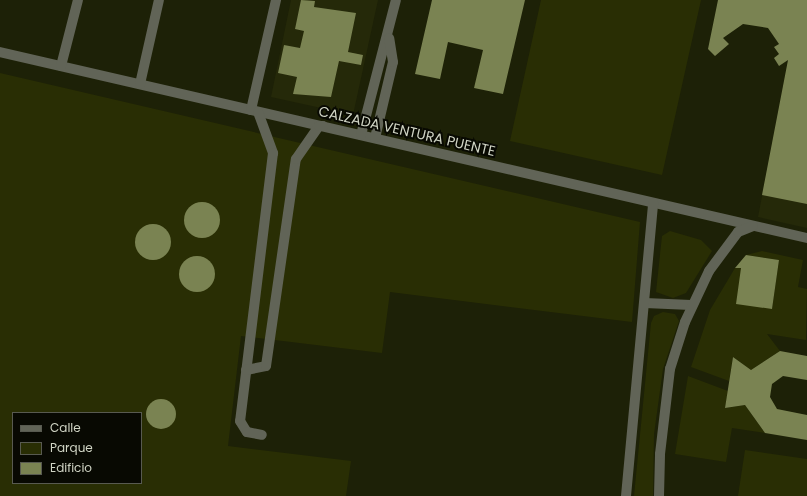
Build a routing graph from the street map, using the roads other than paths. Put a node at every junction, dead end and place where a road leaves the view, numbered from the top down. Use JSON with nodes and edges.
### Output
{"nodes":[{"id":1,"x":78,"y":0,"type":"edge"},
{"id":2,"x":159,"y":0,"type":"edge"},
{"id":3,"x":276,"y":0,"type":"edge"},
{"id":4,"x":396,"y":0,"type":"edge"},
{"id":5,"x":389,"y":36,"type":"junction"},
{"id":6,"x":0,"y":52,"type":"edge"},
{"id":7,"x":61,"y":66,"type":"junction"},
{"id":8,"x":140,"y":84,"type":"junction"},
{"id":9,"x":255,"y":111,"type":"junction"},
{"id":10,"x":323,"y":126,"type":"junction"},
{"id":11,"x":361,"y":135,"type":"junction"},
{"id":12,"x":375,"y":138,"type":"junction"},
{"id":13,"x":653,"y":203,"type":"junction"},
{"id":14,"x":753,"y":226,"type":"junction"},
{"id":15,"x":807,"y":238,"type":"edge"},
{"id":16,"x":645,"y":303,"type":"junction"},
{"id":17,"x":691,"y":305,"type":"junction"},
{"id":18,"x":246,"y":370,"type":"junction"},
{"id":19,"x":262,"y":435,"type":"dead end"},
{"id":20,"x":626,"y":496,"type":"edge"},
{"id":21,"x":659,"y":496,"type":"edge"}],
"edges":[{"from":1,"to":7,"type":"street"},
{"from":2,"to":8,"type":"street"},
{"from":3,"to":9,"type":"street"},
{"from":4,"to":5,"type":"street"},
{"from":5,"to":11,"type":"street"},
{"from":5,"to":12,"type":"street"},
{"from":6,"to":7,"type":"street","name":"CALZADA VENTURA PUENTE"},
{"from":7,"to":8,"type":"street","name":"CALZADA VENTURA PUENTE"},
{"from":8,"to":9,"type":"street","name":"CALZADA VENTURA PUENTE"},
{"from":9,"to":10,"type":"street","name":"CALZADA VENTURA PUENTE"},
{"from":9,"to":18,"type":"street"},
{"from":10,"to":11,"type":"street","name":"CALZADA VENTURA PUENTE"},
{"from":10,"to":18,"type":"street"},
{"from":11,"to":12,"type":"street","name":"CALZADA VENTURA PUENTE"},
{"from":12,"to":13,"type":"street","name":"CALZADA VENTURA PUENTE"},
{"from":13,"to":14,"type":"street","name":"CALZADA VENTURA PUENTE"},
{"from":13,"to":16,"type":"street"},
{"from":14,"to":15,"type":"street","name":"CALZADA VENTURA PUENTE"},
{"from":14,"to":17,"type":"street"},
{"from":16,"to":17,"type":"street"},
{"from":16,"to":20,"type":"street"},
{"from":17,"to":21,"type":"street"},
{"from":18,"to":19,"type":"street"}]}
